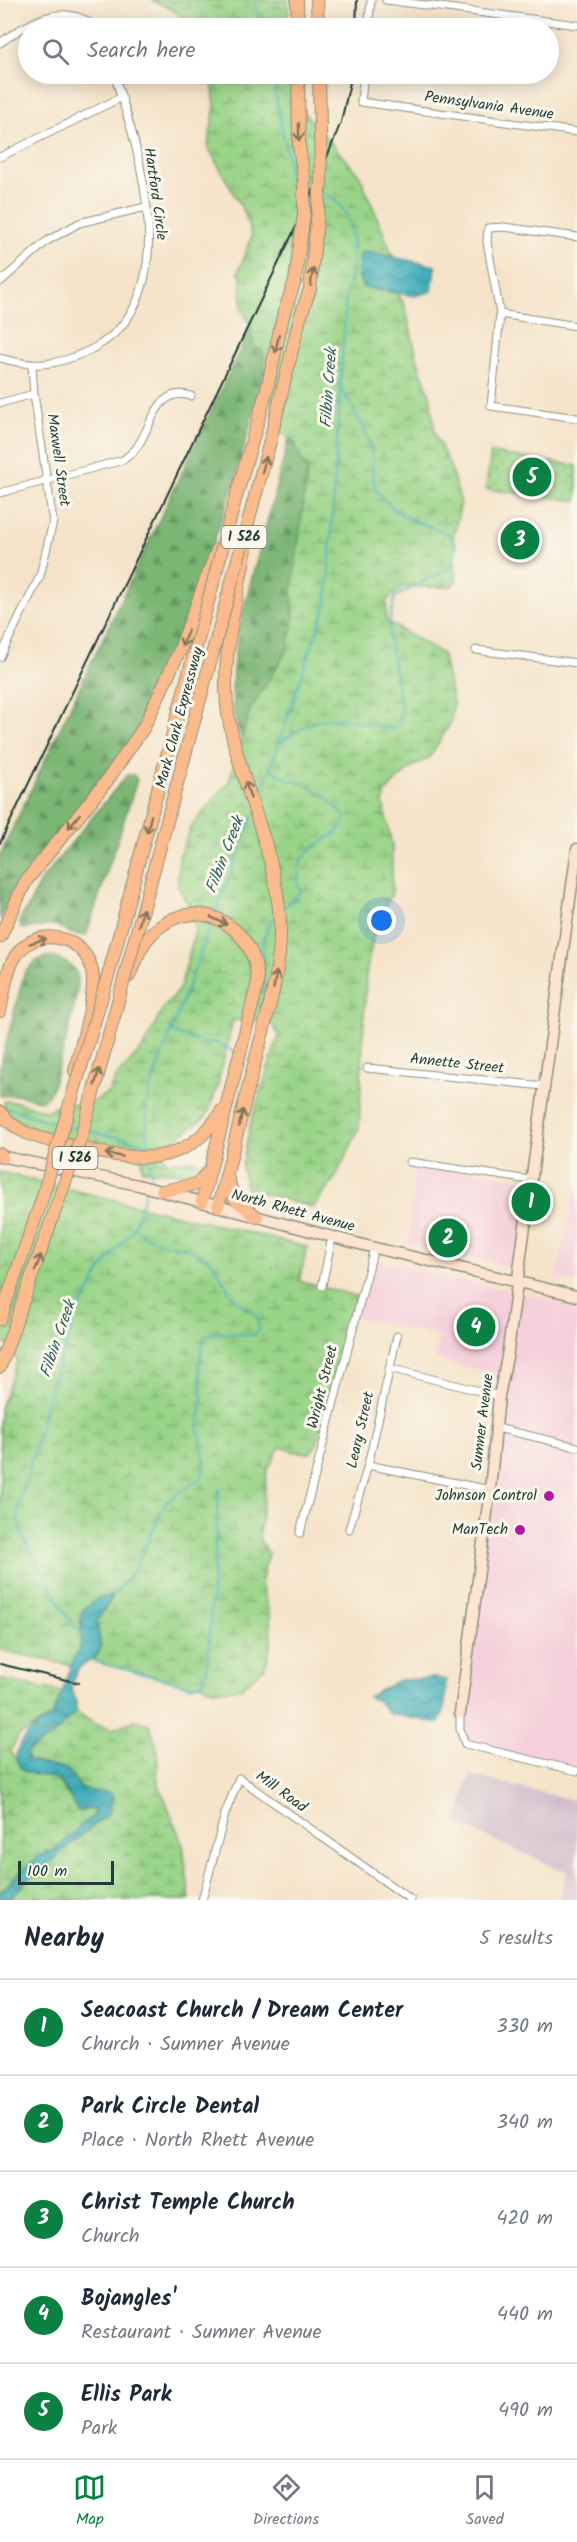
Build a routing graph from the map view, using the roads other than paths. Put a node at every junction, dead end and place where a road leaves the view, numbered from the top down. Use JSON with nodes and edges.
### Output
{"nodes":[{"id":1,"x":297,"y":0,"type":"edge"},
{"id":2,"x":317,"y":0,"type":"edge"},
{"id":3,"x":371,"y":0,"type":"edge"},
{"id":4,"x":387,"y":0,"type":"edge"},
{"id":5,"x":38,"y":18,"type":"edge"},
{"id":6,"x":83,"y":18,"type":"edge"},
{"id":7,"x":298,"y":18,"type":"edge"},
{"id":8,"x":318,"y":18,"type":"edge"},
{"id":9,"x":369,"y":18,"type":"edge"},
{"id":10,"x":524,"y":18,"type":"edge"},
{"id":11,"x":559,"y":23,"type":"edge"},
{"id":12,"x":577,"y":25,"type":"edge"},
{"id":13,"x":18,"y":31,"type":"edge"},
{"id":14,"x":0,"y":43,"type":"edge"},
{"id":15,"x":118,"y":84,"type":"edge"},
{"id":16,"x":298,"y":84,"type":"edge"},
{"id":17,"x":319,"y":84,"type":"edge"},
{"id":18,"x":363,"y":84,"type":"edge"},
{"id":19,"x":122,"y":96,"type":"junction"},
{"id":20,"x":577,"y":132,"type":"edge"},
{"id":21,"x":0,"y":157,"type":"edge"},
{"id":22,"x":146,"y":207,"type":"junction"},
{"id":23,"x":577,"y":237,"type":"edge"},
{"id":24,"x":0,"y":282,"type":"edge"},
{"id":25,"x":500,"y":314,"type":"junction"},
{"id":26,"x":577,"y":326,"type":"edge"},
{"id":27,"x":0,"y":358,"type":"edge"},
{"id":28,"x":33,"y":365,"type":"junction"},
{"id":29,"x":34,"y":394,"type":"junction"},
{"id":30,"x":191,"y":396,"type":"dead end"},
{"id":31,"x":0,"y":403,"type":"edge"},
{"id":32,"x":577,"y":418,"type":"edge"},
{"id":33,"x":47,"y":480,"type":"junction"},
{"id":34,"x":258,"y":486,"type":"junction"},
{"id":35,"x":0,"y":493,"type":"edge"},
{"id":36,"x":234,"y":504,"type":"junction"},
{"id":37,"x":10,"y":635,"type":"junction"},
{"id":38,"x":0,"y":638,"type":"edge"},
{"id":39,"x":476,"y":650,"type":"dead end"},
{"id":40,"x":0,"y":657,"type":"edge"},
{"id":41,"x":577,"y":663,"type":"edge"},
{"id":42,"x":577,"y":849,"type":"edge"},
{"id":43,"x":574,"y":897,"type":"edge"},
{"id":44,"x":0,"y":937,"type":"edge"},
{"id":45,"x":121,"y":994,"type":"junction"},
{"id":46,"x":1,"y":1008,"type":"edge"},
{"id":47,"x":367,"y":1068,"type":"dead end"},
{"id":48,"x":544,"y":1086,"type":"junction"},
{"id":49,"x":231,"y":1092,"type":"junction"},
{"id":50,"x":0,"y":1112,"type":"edge"},
{"id":51,"x":61,"y":1139,"type":"junction"},
{"id":52,"x":1,"y":1156,"type":"edge"},
{"id":53,"x":410,"y":1162,"type":"dead end"},
{"id":54,"x":211,"y":1163,"type":"junction"},
{"id":55,"x":226,"y":1175,"type":"junction"},
{"id":56,"x":530,"y":1180,"type":"junction"},
{"id":57,"x":162,"y":1191,"type":"junction"},
{"id":58,"x":202,"y":1202,"type":"junction"},
{"id":59,"x":218,"y":1206,"type":"junction"},
{"id":60,"x":257,"y":1217,"type":"junction"},
{"id":61,"x":332,"y":1237,"type":"junction"},
{"id":62,"x":374,"y":1248,"type":"junction"},
{"id":63,"x":517,"y":1281,"type":"junction"},
{"id":64,"x":322,"y":1286,"type":"dead end"},
{"id":65,"x":577,"y":1296,"type":"edge"},
{"id":66,"x":17,"y":1318,"type":"junction"},
{"id":67,"x":0,"y":1319,"type":"edge"},
{"id":68,"x":397,"y":1336,"type":"dead end"},
{"id":69,"x":0,"y":1357,"type":"edge"},
{"id":70,"x":0,"y":1367,"type":"edge"},
{"id":71,"x":389,"y":1368,"type":"junction"},
{"id":72,"x":499,"y":1396,"type":"junction"},
{"id":73,"x":497,"y":1428,"type":"junction"},
{"id":74,"x":577,"y":1447,"type":"edge"},
{"id":75,"x":368,"y":1465,"type":"junction"},
{"id":76,"x":490,"y":1490,"type":"junction"},
{"id":77,"x":349,"y":1529,"type":"dead end"},
{"id":78,"x":300,"y":1533,"type":"dead end"},
{"id":79,"x":460,"y":1713,"type":"joint"},
{"id":80,"x":577,"y":1772,"type":"edge"},
{"id":81,"x":202,"y":1900,"type":"edge"},
{"id":82,"x":411,"y":1900,"type":"edge"}],
"edges":[{"from":1,"to":7,"type":"highway"},
{"from":2,"to":8,"type":"highway"},
{"from":3,"to":9,"type":"street"},
{"from":4,"to":10,"type":"street"},
{"from":5,"to":6,"type":"street"},
{"from":11,"to":12,"type":"street"},
{"from":13,"to":14,"type":"street"},
{"from":15,"to":19,"type":"street","name":"Hartford Circle"},
{"from":16,"to":36,"type":"highway","name":"Mark Clark Expressway","number":"I 526","one_way":true,"bridge":true},
{"from":34,"to":17,"type":"highway","name":"Mark Clark Expressway","number":"I 526","one_way":true,"bridge":true},
{"from":18,"to":20,"type":"street","name":"Pennsylvania Avenue"},
{"from":19,"to":21,"type":"street"},
{"from":19,"to":22,"type":"street","name":"Hartford Circle"},
{"from":22,"to":24,"type":"street"},
{"from":22,"to":28,"type":"street","name":"Hartford Circle"},
{"from":23,"to":25,"type":"street"},
{"from":25,"to":26,"type":"street"},
{"from":25,"to":32,"type":"street"},
{"from":27,"to":28,"type":"street","name":"Hartford Circle"},
{"from":28,"to":29,"type":"street","name":"Maxwell Street"},
{"from":29,"to":31,"type":"street"},
{"from":29,"to":33,"type":"street","name":"Maxwell Street"},
{"from":30,"to":33,"type":"street"},
{"from":33,"to":35,"type":"street"},
{"from":33,"to":37,"type":"street","name":"Maxwell Street"},
{"from":45,"to":34,"type":"highway","name":"Mark Clark Expressway","number":"I 526","one_way":true,"bridge":true},
{"from":55,"to":34,"type":"highway","one_way":true,"bridge":true},
{"from":36,"to":44,"type":"highway","one_way":true,"bridge":true},
{"from":36,"to":51,"type":"highway","name":"Mark Clark Expressway","number":"I 526","one_way":true,"bridge":true},
{"from":37,"to":38,"type":"street"},
{"from":37,"to":40,"type":"street","name":"Maxwell Street"},
{"from":39,"to":41,"type":"street"},
{"from":42,"to":43,"type":"street","name":"Sumner Avenue"},
{"from":43,"to":48,"type":"street","name":"Sumner Avenue"},
{"from":45,"to":49,"type":"highway","one_way":true,"bridge":true},
{"from":66,"to":45,"type":"highway","name":"Mark Clark Expressway","number":"I 526","one_way":true,"bridge":true},
{"from":46,"to":51,"type":"highway","one_way":true,"bridge":true},
{"from":47,"to":48,"type":"street","name":"Annette Street"},
{"from":48,"to":56,"type":"street","name":"Sumner Avenue"},
{"from":49,"to":50,"type":"highway","one_way":true},
{"from":49,"to":54,"type":"highway"},
{"from":51,"to":67,"type":"highway","name":"Mark Clark Expressway","number":"I 526","bridge":true},
{"from":52,"to":57,"type":"street","name":"North Rhett Avenue"},
{"from":53,"to":56,"type":"street"},
{"from":54,"to":57,"type":"highway"},
{"from":54,"to":58,"type":"highway"},
{"from":55,"to":59,"type":"highway"},
{"from":55,"to":60,"type":"highway"},
{"from":56,"to":63,"type":"street","name":"Sumner Avenue"},
{"from":57,"to":58,"type":"street","name":"North Rhett Avenue"},
{"from":58,"to":59,"type":"street","name":"North Rhett Avenue"},
{"from":59,"to":60,"type":"street","name":"North Rhett Avenue"},
{"from":60,"to":61,"type":"street","name":"North Rhett Avenue"},
{"from":61,"to":62,"type":"street","name":"North Rhett Avenue"},
{"from":61,"to":64,"type":"street"},
{"from":62,"to":63,"type":"street","name":"North Rhett Avenue"},
{"from":62,"to":78,"type":"street","name":"Wright Street"},
{"from":63,"to":65,"type":"street","name":"North Rhett Avenue"},
{"from":63,"to":72,"type":"street","name":"Sumner Avenue"},
{"from":66,"to":69,"type":"highway","name":"Mark Clark Expressway","number":"I 526"},
{"from":66,"to":70,"type":"highway"},
{"from":68,"to":71,"type":"street","name":"Leary Street"},
{"from":71,"to":72,"type":"street"},
{"from":71,"to":75,"type":"street","name":"Leary Street"},
{"from":72,"to":73,"type":"street","name":"Sumner Avenue"},
{"from":73,"to":74,"type":"street"},
{"from":73,"to":76,"type":"street","name":"Sumner Avenue"},
{"from":75,"to":76,"type":"street"},
{"from":75,"to":77,"type":"street","name":"Leary Street"},
{"from":76,"to":79,"type":"street","name":"Sumner Avenue"},
{"from":79,"to":80,"type":"street"},
{"from":81,"to":82,"type":"street","name":"Mill Road"}]}
